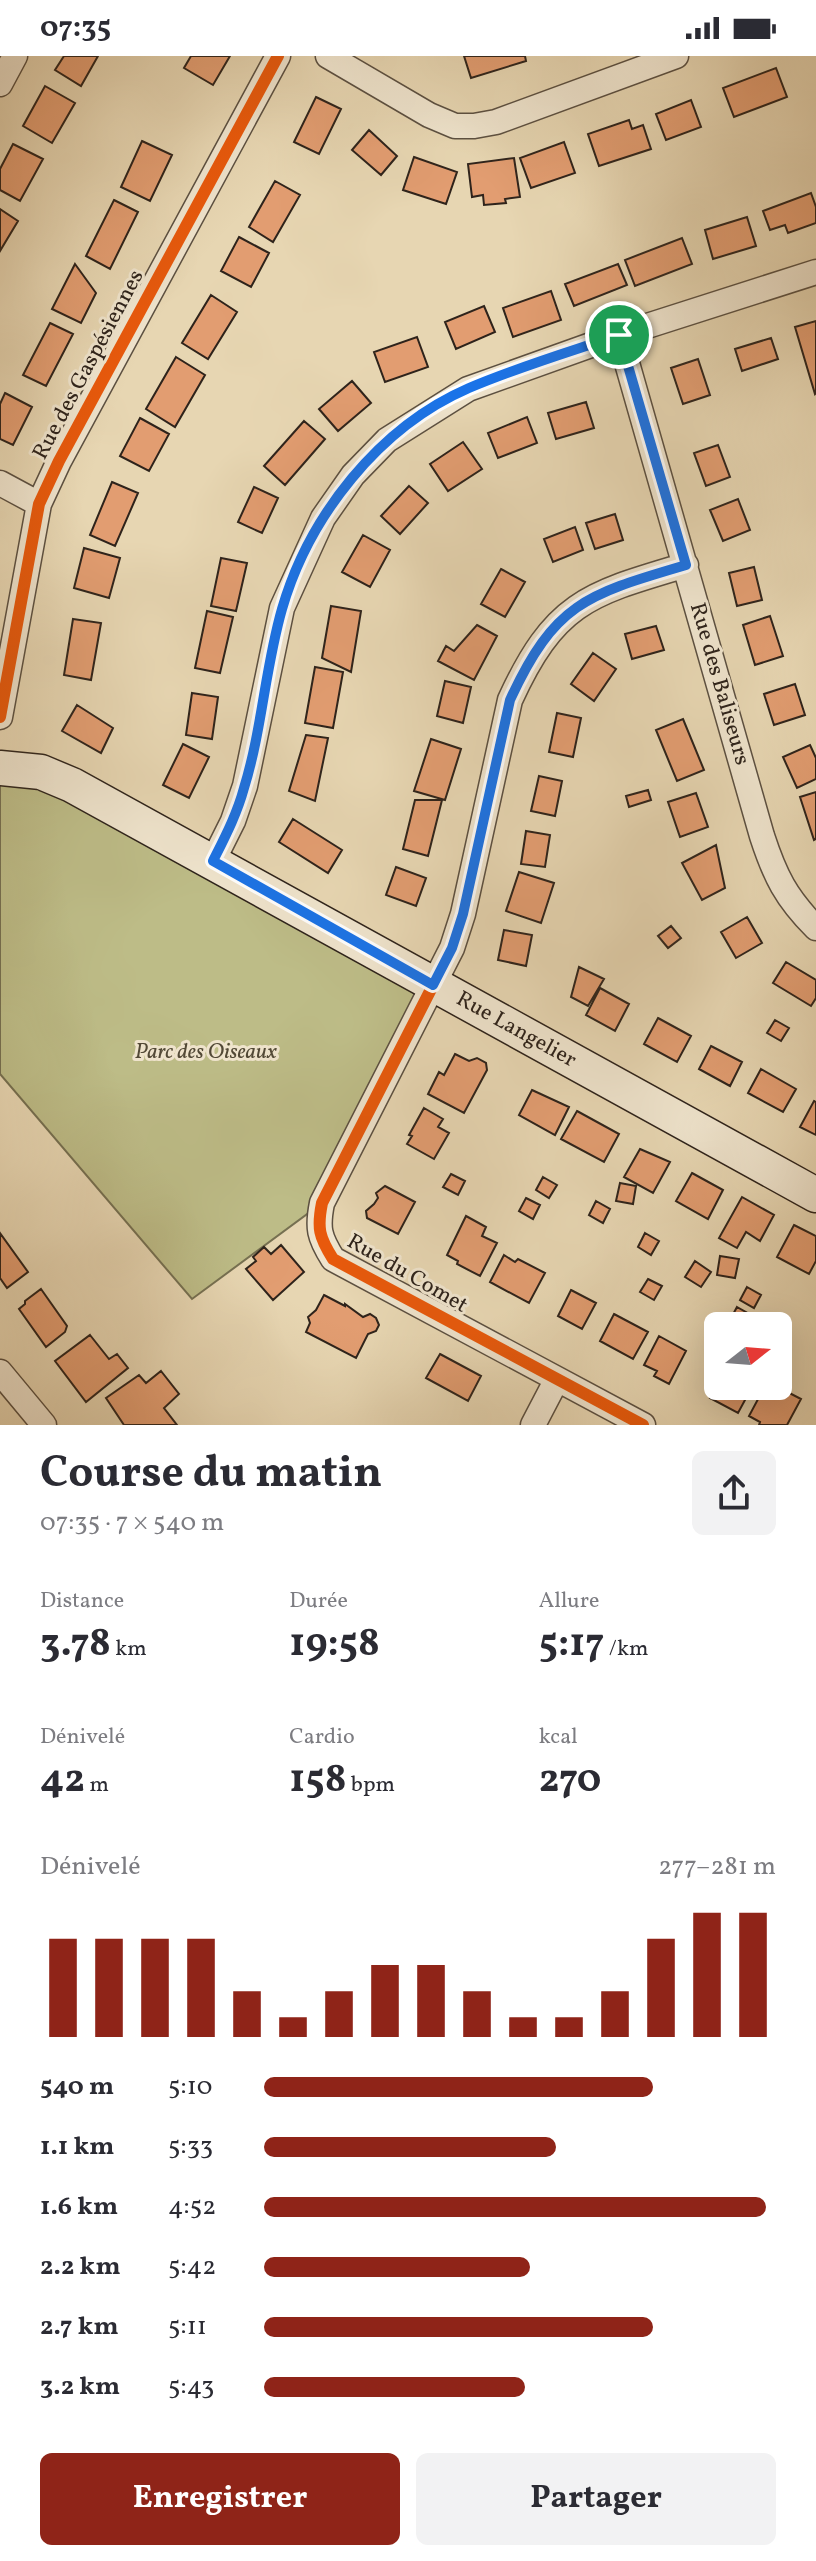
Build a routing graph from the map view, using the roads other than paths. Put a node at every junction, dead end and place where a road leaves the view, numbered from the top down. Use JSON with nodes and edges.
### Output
{"nodes":[{"id":1,"x":15,"y":56,"type":"edge"},
{"id":2,"x":278,"y":56,"type":"edge"},
{"id":3,"x":328,"y":56,"type":"edge"},
{"id":4,"x":676,"y":56,"type":"edge"},
{"id":5,"x":0,"y":84,"type":"edge"},
{"id":6,"x":816,"y":272,"type":"edge"},
{"id":7,"x":619,"y":335,"type":"junction"},
{"id":8,"x":0,"y":483,"type":"edge"},
{"id":9,"x":39,"y":504,"type":"junction"},
{"id":10,"x":686,"y":565,"type":"junction"},
{"id":11,"x":0,"y":717,"type":"edge"},
{"id":12,"x":0,"y":768,"type":"edge"},
{"id":13,"x":213,"y":861,"type":"junction"},
{"id":14,"x":816,"y":928,"type":"edge"},
{"id":15,"x":433,"y":985,"type":"junction"},
{"id":16,"x":816,"y":1195,"type":"edge"},
{"id":17,"x":0,"y":1372,"type":"edge"},
{"id":18,"x":557,"y":1379,"type":"junction"},
{"id":19,"x":44,"y":1425,"type":"edge"},
{"id":20,"x":533,"y":1425,"type":"edge"},
{"id":21,"x":643,"y":1425,"type":"edge"}],
"edges":[{"from":1,"to":5,"type":"street"},
{"from":2,"to":9,"type":"street","name":"Rue des Gaspésiennes"},
{"from":3,"to":4,"type":"street"},
{"from":6,"to":7,"type":"street"},
{"from":7,"to":10,"type":"street","name":"Rue des Baliseurs"},
{"from":7,"to":13,"type":"street"},
{"from":8,"to":9,"type":"street"},
{"from":9,"to":11,"type":"street","name":"Rue des Gaspésiennes"},
{"from":10,"to":14,"type":"street","name":"Rue des Baliseurs"},
{"from":10,"to":15,"type":"street","name":"Rue du Comet"},
{"from":12,"to":13,"type":"street","name":"Rue Langelier"},
{"from":13,"to":15,"type":"street","name":"Rue Langelier"},
{"from":15,"to":16,"type":"street","name":"Rue Langelier"},
{"from":15,"to":18,"type":"street","name":"Rue du Comet"},
{"from":17,"to":19,"type":"street"},
{"from":18,"to":20,"type":"street"},
{"from":18,"to":21,"type":"street","name":"Rue du Comet"}]}
